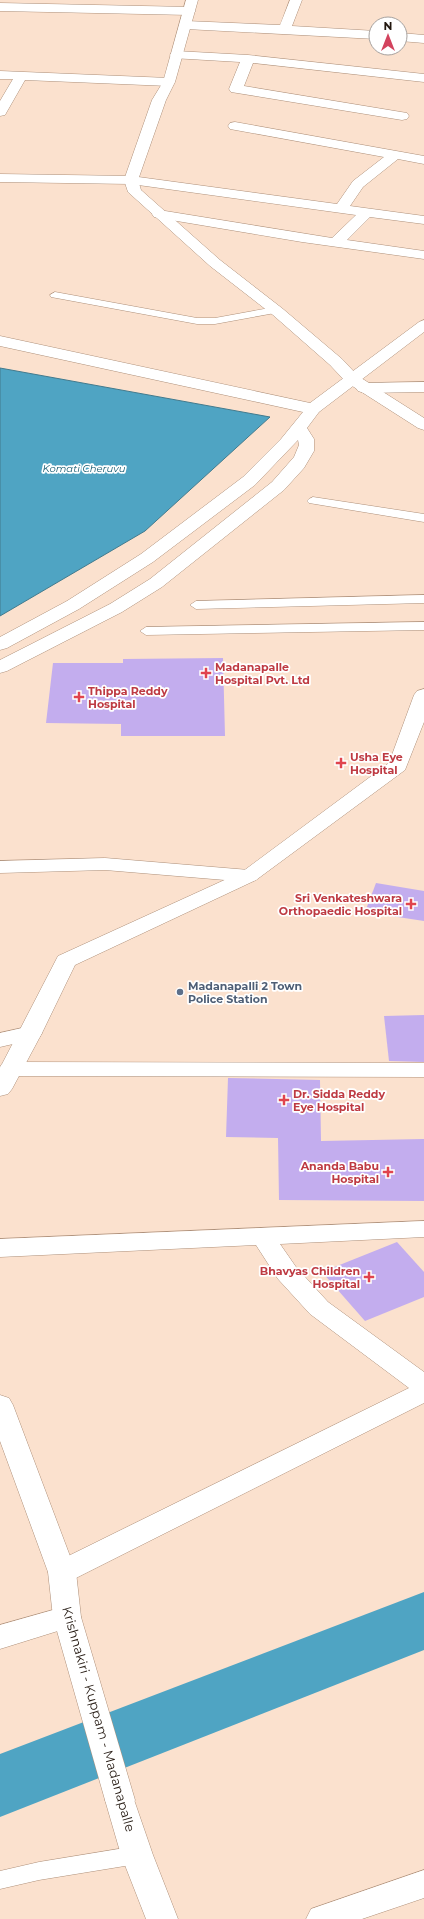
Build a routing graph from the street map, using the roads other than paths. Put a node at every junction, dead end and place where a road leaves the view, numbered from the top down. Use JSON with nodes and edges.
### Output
{"nodes":[{"id":1,"x":296,"y":0,"type":"edge"},
{"id":2,"x":54,"y":4,"type":"edge"},
{"id":3,"x":191,"y":5,"type":"edge"},
{"id":4,"x":0,"y":8,"type":"edge"},
{"id":5,"x":186,"y":25,"type":"junction"},
{"id":6,"x":285,"y":29,"type":"junction"},
{"id":7,"x":368,"y":35,"type":"edge"},
{"id":8,"x":408,"y":38,"type":"edge"},
{"id":9,"x":424,"y":39,"type":"edge"},
{"id":10,"x":176,"y":55,"type":"junction"},
{"id":11,"x":248,"y":59,"type":"junction"},
{"id":12,"x":0,"y":75,"type":"edge"},
{"id":13,"x":21,"y":76,"type":"junction"},
{"id":14,"x":424,"y":78,"type":"edge"},
{"id":15,"x":169,"y":82,"type":"junction"},
{"id":16,"x":0,"y":112,"type":"edge"},
{"id":17,"x":402,"y":116,"type":"dead end"},
{"id":18,"x":235,"y":126,"type":"dead end"},
{"id":19,"x":395,"y":155,"type":"junction"},
{"id":20,"x":424,"y":160,"type":"edge"},
{"id":21,"x":0,"y":178,"type":"edge"},
{"id":22,"x":131,"y":180,"type":"junction"},
{"id":23,"x":342,"y":208,"type":"junction"},
{"id":24,"x":367,"y":212,"type":"junction"},
{"id":25,"x":159,"y":214,"type":"junction"},
{"id":26,"x":424,"y":220,"type":"edge"},
{"id":27,"x":335,"y":243,"type":"junction"},
{"id":28,"x":424,"y":255,"type":"edge"},
{"id":29,"x":55,"y":295,"type":"dead end"},
{"id":30,"x":275,"y":310,"type":"junction"},
{"id":31,"x":424,"y":325,"type":"edge"},
{"id":32,"x":0,"y":341,"type":"edge"},
{"id":33,"x":358,"y":383,"type":"junction"},
{"id":34,"x":424,"y":387,"type":"edge"},
{"id":35,"x":313,"y":409,"type":"junction"},
{"id":36,"x":424,"y":425,"type":"edge"},
{"id":37,"x":298,"y":428,"type":"junction"},
{"id":38,"x":313,"y":501,"type":"dead end"},
{"id":39,"x":424,"y":518,"type":"edge"},
{"id":40,"x":424,"y":599,"type":"edge"},
{"id":41,"x":196,"y":605,"type":"dead end"},
{"id":42,"x":424,"y":626,"type":"edge"},
{"id":43,"x":146,"y":631,"type":"dead end"},
{"id":44,"x":0,"y":644,"type":"edge"},
{"id":45,"x":0,"y":667,"type":"edge"},
{"id":46,"x":424,"y":695,"type":"edge"},
{"id":47,"x":0,"y":867,"type":"edge"},
{"id":48,"x":249,"y":876,"type":"junction"},
{"id":49,"x":31,"y":1034,"type":"junction"},
{"id":50,"x":0,"y":1040,"type":"edge"},
{"id":51,"x":10,"y":1069,"type":"junction"},
{"id":52,"x":424,"y":1070,"type":"edge"},
{"id":53,"x":0,"y":1089,"type":"edge"},
{"id":54,"x":424,"y":1230,"type":"edge"},
{"id":55,"x":263,"y":1237,"type":"junction"},
{"id":56,"x":0,"y":1248,"type":"edge"},
{"id":57,"x":424,"y":1386,"type":"edge"},
{"id":58,"x":424,"y":1392,"type":"edge"},
{"id":59,"x":0,"y":1405,"type":"edge"},
{"id":60,"x":62,"y":1572,"type":"junction"},
{"id":61,"x":69,"y":1622,"type":"junction"},
{"id":62,"x":0,"y":1637,"type":"edge"},
{"id":63,"x":137,"y":1855,"type":"junction"},
{"id":64,"x":0,"y":1880,"type":"edge"},
{"id":65,"x":424,"y":1884,"type":"edge"},
{"id":66,"x":162,"y":1919,"type":"edge"},
{"id":67,"x":322,"y":1919,"type":"edge"}],
"edges":[{"from":1,"to":6,"type":"street"},
{"from":2,"to":3,"type":"street"},
{"from":2,"to":4,"type":"street"},
{"from":3,"to":5,"type":"street"},
{"from":5,"to":6,"type":"street"},
{"from":5,"to":10,"type":"street"},
{"from":6,"to":7,"type":"street"},
{"from":8,"to":9,"type":"street"},
{"from":10,"to":11,"type":"street"},
{"from":10,"to":15,"type":"street"},
{"from":11,"to":14,"type":"street"},
{"from":11,"to":17,"type":"street"},
{"from":12,"to":13,"type":"street"},
{"from":13,"to":15,"type":"street"},
{"from":13,"to":16,"type":"street"},
{"from":15,"to":22,"type":"street"},
{"from":18,"to":19,"type":"street"},
{"from":19,"to":20,"type":"street"},
{"from":19,"to":23,"type":"street"},
{"from":21,"to":22,"type":"street"},
{"from":22,"to":23,"type":"street"},
{"from":22,"to":25,"type":"street"},
{"from":23,"to":24,"type":"street"},
{"from":24,"to":26,"type":"street"},
{"from":24,"to":27,"type":"street"},
{"from":25,"to":27,"type":"street"},
{"from":25,"to":30,"type":"street"},
{"from":27,"to":28,"type":"street"},
{"from":29,"to":30,"type":"lane"},
{"from":30,"to":33,"type":"street"},
{"from":31,"to":33,"type":"street"},
{"from":32,"to":35,"type":"street"},
{"from":33,"to":34,"type":"street"},
{"from":33,"to":35,"type":"street"},
{"from":33,"to":36,"type":"street"},
{"from":35,"to":37,"type":"street"},
{"from":37,"to":44,"type":"street"},
{"from":37,"to":45,"type":"street"},
{"from":38,"to":39,"type":"lane"},
{"from":40,"to":41,"type":"lane"},
{"from":42,"to":43,"type":"lane"},
{"from":46,"to":48,"type":"street"},
{"from":47,"to":48,"type":"street"},
{"from":48,"to":49,"type":"street"},
{"from":49,"to":50,"type":"street"},
{"from":49,"to":51,"type":"street"},
{"from":51,"to":52,"type":"street"},
{"from":51,"to":53,"type":"street"},
{"from":54,"to":55,"type":"street"},
{"from":55,"to":56,"type":"street"},
{"from":55,"to":57,"type":"street"},
{"from":58,"to":60,"type":"street"},
{"from":59,"to":60,"type":"street","name":"Krishnakiri - Kuppam - Madanapalle"},
{"from":60,"to":61,"type":"street","name":"Krishnakiri - Kuppam - Madanapalle"},
{"from":61,"to":62,"type":"street"},
{"from":61,"to":63,"type":"street","name":"Krishnakiri - Kuppam - Madanapalle"},
{"from":63,"to":64,"type":"lane"},
{"from":63,"to":66,"type":"street","name":"Krishnakiri - Kuppam - Madanapalle"},
{"from":65,"to":67,"type":"street"}]}
